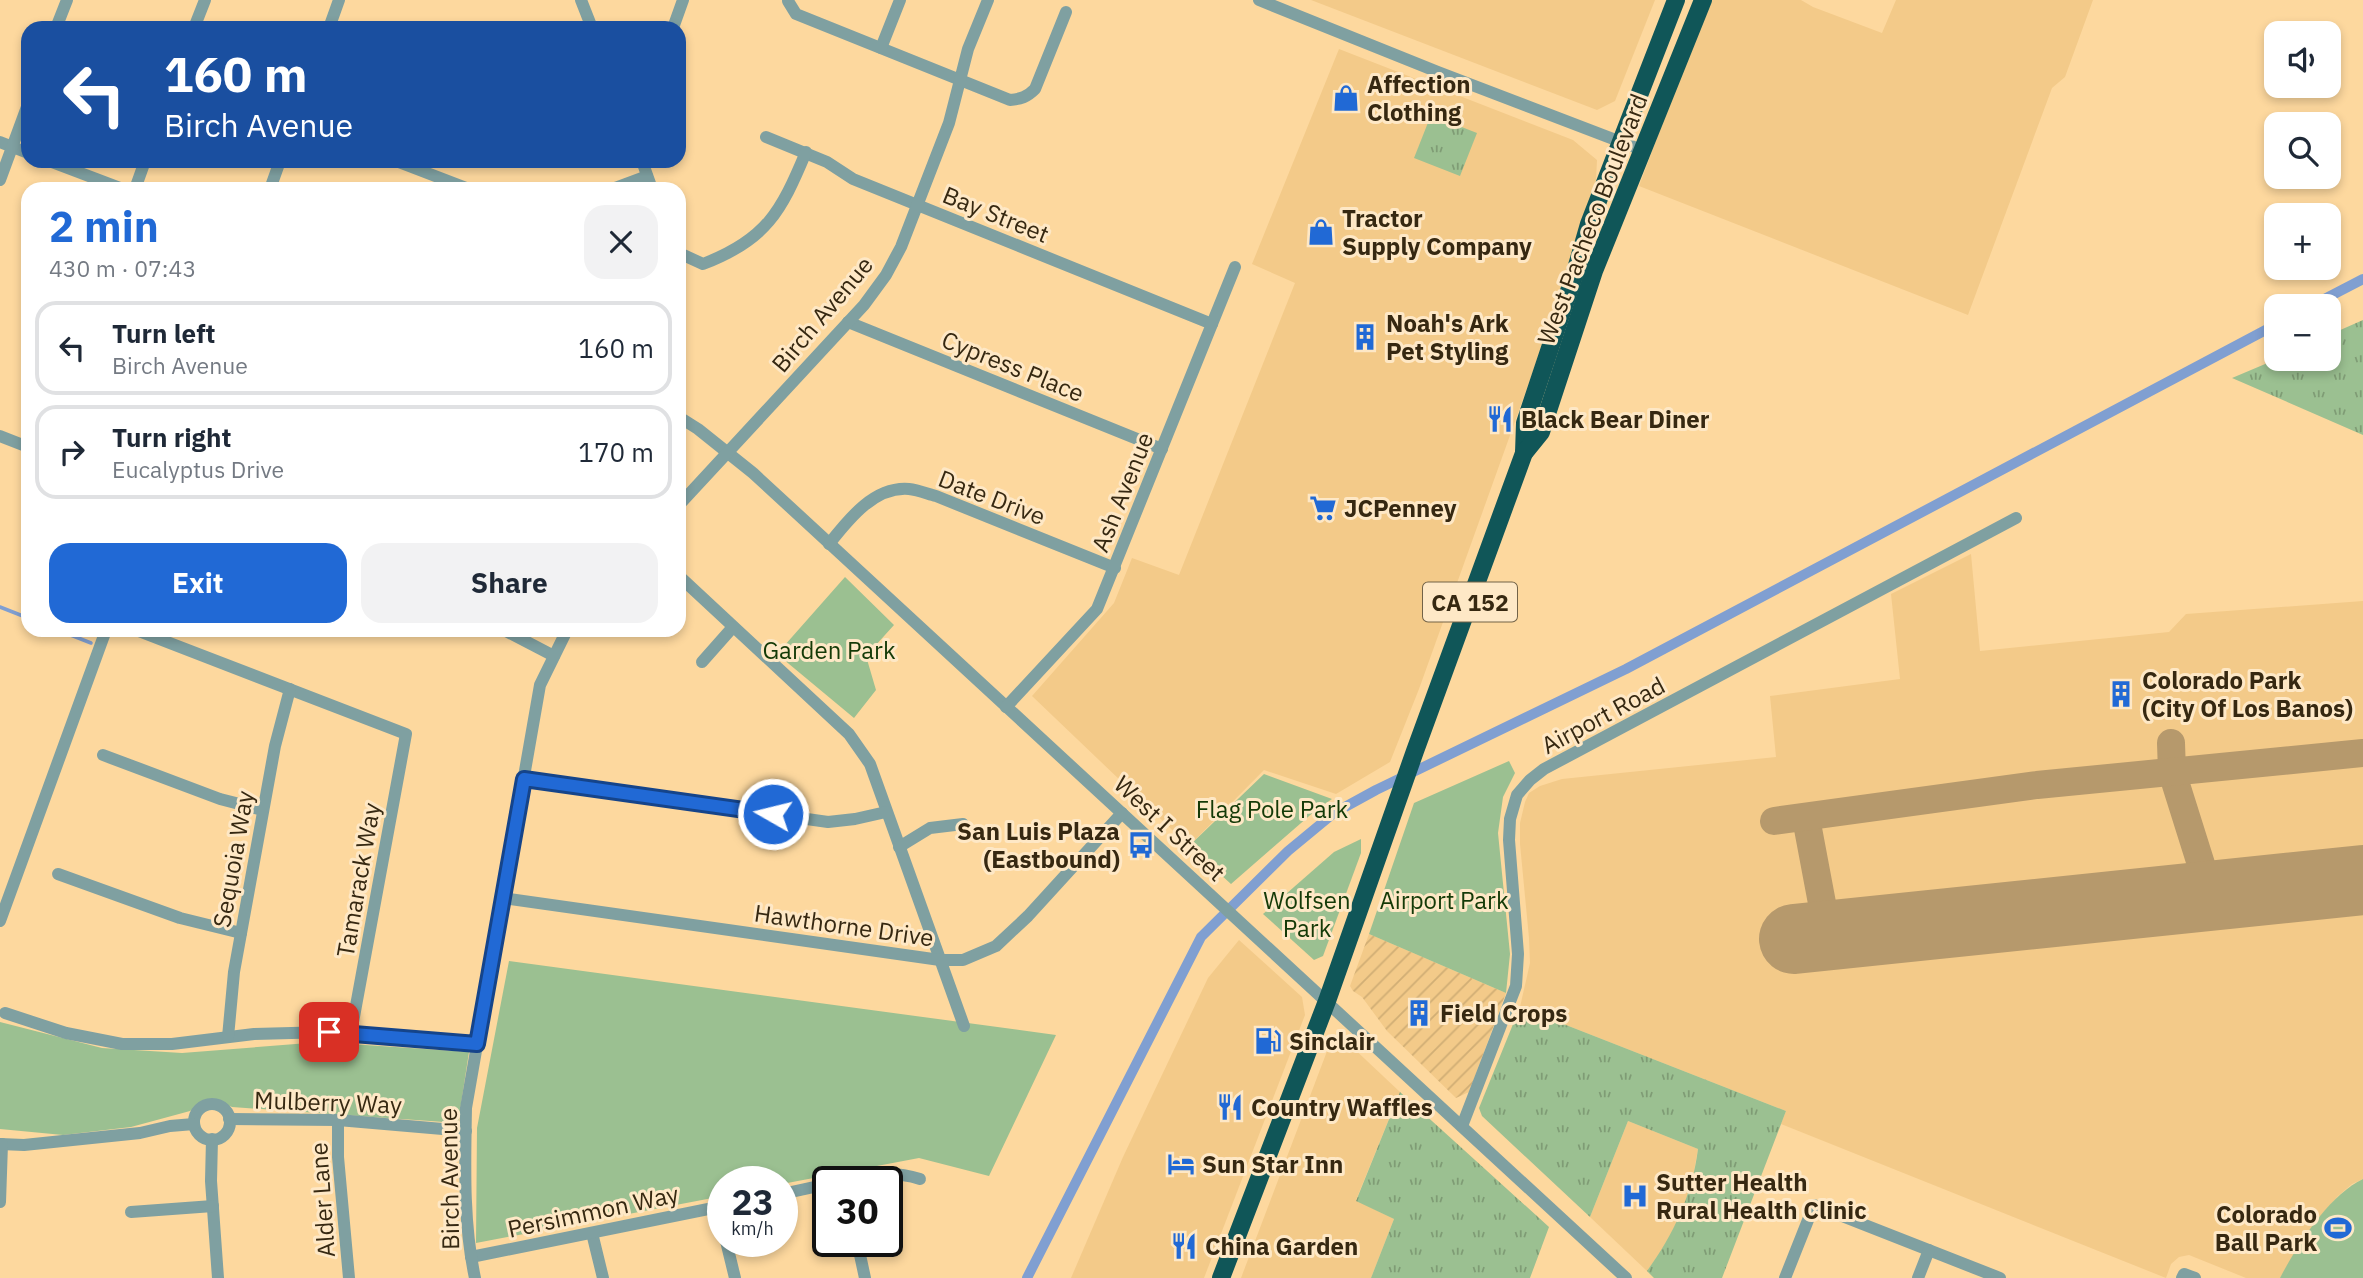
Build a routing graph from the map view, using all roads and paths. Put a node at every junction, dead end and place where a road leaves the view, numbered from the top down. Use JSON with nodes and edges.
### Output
{"nodes":[{"id":1,"x":67,"y":0,"type":"edge"},
{"id":2,"x":205,"y":0,"type":"edge"},
{"id":3,"x":339,"y":0,"type":"edge"},
{"id":4,"x":581,"y":0,"type":"edge"},
{"id":5,"x":683,"y":0,"type":"edge"},
{"id":6,"x":900,"y":0,"type":"edge"},
{"id":7,"x":988,"y":0,"type":"edge"},
{"id":8,"x":1259,"y":0,"type":"edge"},
{"id":9,"x":1676,"y":0,"type":"edge"},
{"id":10,"x":1703,"y":0,"type":"edge"},
{"id":11,"x":788,"y":1,"type":"edge"},
{"id":12,"x":1066,"y":12,"type":"dead end"},
{"id":13,"x":59,"y":21,"type":"edge"},
{"id":14,"x":197,"y":21,"type":"edge"},
{"id":15,"x":332,"y":21,"type":"edge"},
{"id":16,"x":589,"y":21,"type":"edge"},
{"id":17,"x":676,"y":21,"type":"edge"},
{"id":18,"x":881,"y":48,"type":"junction"},
{"id":19,"x":960,"y":80,"type":"junction"},
{"id":20,"x":21,"y":117,"type":"edge"},
{"id":21,"x":766,"y":137,"type":"dead end"},
{"id":22,"x":1621,"y":142,"type":"junction"},
{"id":23,"x":6,"y":145,"type":"edge"},
{"id":24,"x":1642,"y":150,"type":"junction"},
{"id":25,"x":806,"y":152,"type":"junction"},
{"id":26,"x":68,"y":168,"type":"edge"},
{"id":27,"x":414,"y":168,"type":"edge"},
{"id":28,"x":645,"y":168,"type":"edge"},
{"id":29,"x":648,"y":176,"type":"junction"},
{"id":30,"x":0,"y":180,"type":"edge"},
{"id":31,"x":104,"y":182,"type":"edge"},
{"id":32,"x":451,"y":182,"type":"edge"},
{"id":33,"x":631,"y":182,"type":"edge"},
{"id":34,"x":650,"y":182,"type":"edge"},
{"id":35,"x":917,"y":205,"type":"junction"},
{"id":36,"x":686,"y":256,"type":"edge"},
{"id":37,"x":1235,"y":267,"type":"dead end"},
{"id":38,"x":848,"y":322,"type":"junction"},
{"id":39,"x":1212,"y":324,"type":"junction"},
{"id":40,"x":686,"y":422,"type":"edge"},
{"id":41,"x":0,"y":436,"type":"edge"},
{"id":42,"x":21,"y":444,"type":"edge"},
{"id":43,"x":1162,"y":449,"type":"junction"},
{"id":44,"x":728,"y":452,"type":"junction"},
{"id":45,"x":1524,"y":453,"type":"junction"},
{"id":46,"x":686,"y":497,"type":"edge"},
{"id":47,"x":2017,"y":518,"type":"dead end"},
{"id":48,"x":829,"y":544,"type":"junction"},
{"id":49,"x":1115,"y":568,"type":"junction"},
{"id":50,"x":686,"y":582,"type":"edge"},
{"id":51,"x":733,"y":626,"type":"junction"},
{"id":52,"x":103,"y":637,"type":"edge"},
{"id":53,"x":154,"y":637,"type":"edge"},
{"id":54,"x":517,"y":637,"type":"edge"},
{"id":55,"x":564,"y":637,"type":"edge"},
{"id":56,"x":554,"y":656,"type":"junction"},
{"id":57,"x":702,"y":662,"type":"dead end"},
{"id":58,"x":290,"y":689,"type":"junction"},
{"id":59,"x":1006,"y":707,"type":"junction"},
{"id":60,"x":103,"y":755,"type":"dead end"},
{"id":61,"x":524,"y":779,"type":"junction"},
{"id":62,"x":263,"y":810,"type":"junction"},
{"id":63,"x":886,"y":812,"type":"junction"},
{"id":64,"x":1122,"y":813,"type":"junction"},
{"id":65,"x":963,"y":824,"type":"dead end"},
{"id":66,"x":899,"y":847,"type":"junction"},
{"id":67,"x":58,"y":874,"type":"dead end"},
{"id":68,"x":503,"y":898,"type":"junction"},
{"id":69,"x":0,"y":921,"type":"edge"},
{"id":70,"x":241,"y":933,"type":"junction"},
{"id":71,"x":940,"y":960,"type":"junction"},
{"id":72,"x":1327,"y":1001,"type":"junction"},
{"id":73,"x":5,"y":1013,"type":"dead end"},
{"id":74,"x":964,"y":1026,"type":"dead end"},
{"id":75,"x":351,"y":1033,"type":"junction"},
{"id":76,"x":228,"y":1037,"type":"junction"},
{"id":77,"x":477,"y":1044,"type":"junction"},
{"id":78,"x":229,"y":1119,"type":"junction"},
{"id":79,"x":338,"y":1120,"type":"junction"},
{"id":80,"x":194,"y":1124,"type":"junction"},
{"id":81,"x":1462,"y":1126,"type":"junction"},
{"id":82,"x":466,"y":1131,"type":"junction"},
{"id":83,"x":212,"y":1139,"type":"junction"},
{"id":84,"x":1,"y":1144,"type":"edge"},
{"id":85,"x":903,"y":1174,"type":"edge"},
{"id":86,"x":920,"y":1179,"type":"dead end"},
{"id":87,"x":0,"y":1202,"type":"edge"},
{"id":88,"x":213,"y":1206,"type":"junction"},
{"id":89,"x":707,"y":1210,"type":"edge"},
{"id":90,"x":131,"y":1212,"type":"dead end"},
{"id":91,"x":592,"y":1233,"type":"junction"},
{"id":92,"x":1929,"y":1250,"type":"junction"},
{"id":93,"x":471,"y":1257,"type":"junction"},
{"id":94,"x":730,"y":1257,"type":"edge"},
{"id":95,"x":860,"y":1257,"type":"edge"},
{"id":96,"x":218,"y":1278,"type":"edge"},
{"id":97,"x":349,"y":1278,"type":"edge"},
{"id":98,"x":475,"y":1278,"type":"edge"},
{"id":99,"x":603,"y":1278,"type":"edge"},
{"id":100,"x":736,"y":1278,"type":"edge"},
{"id":101,"x":865,"y":1278,"type":"edge"},
{"id":102,"x":1222,"y":1278,"type":"edge"},
{"id":103,"x":1626,"y":1278,"type":"edge"},
{"id":104,"x":1785,"y":1278,"type":"edge"},
{"id":105,"x":1918,"y":1278,"type":"edge"},
{"id":106,"x":2000,"y":1278,"type":"edge"}],
"edges":[{"from":1,"to":13,"type":"street"},
{"from":2,"to":14,"type":"street"},
{"from":3,"to":15,"type":"street"},
{"from":4,"to":16,"type":"street"},
{"from":5,"to":17,"type":"street"},
{"from":6,"to":18,"type":"street"},
{"from":7,"to":19,"type":"street","name":"Birch Avenue"},
{"from":8,"to":22,"type":"street"},
{"from":9,"to":22,"type":"highway","name":"West Pacheco Boulevard","number":"CA 152"},
{"from":10,"to":24,"type":"highway","name":"West Pacheco Boulevard","number":"CA 152"},
{"from":11,"to":18,"type":"street"},
{"from":12,"to":19,"type":"street"},
{"from":18,"to":19,"type":"street"},
{"from":19,"to":35,"type":"street","name":"Birch Avenue"},
{"from":20,"to":23,"type":"street"},
{"from":21,"to":25,"type":"street","name":"Bay Street"},
{"from":22,"to":24,"type":"street"},
{"from":22,"to":45,"type":"highway","name":"West Pacheco Boulevard","number":"CA 152"},
{"from":23,"to":30,"type":"street"},
{"from":24,"to":45,"type":"highway","name":"West Pacheco Boulevard","number":"CA 152"},
{"from":25,"to":35,"type":"street","name":"Bay Street"},
{"from":25,"to":36,"type":"street"},
{"from":26,"to":31,"type":"street"},
{"from":27,"to":32,"type":"street"},
{"from":28,"to":29,"type":"street"},
{"from":29,"to":33,"type":"street"},
{"from":29,"to":34,"type":"street"},
{"from":35,"to":38,"type":"street","name":"Birch Avenue"},
{"from":35,"to":39,"type":"street","name":"Bay Street"},
{"from":37,"to":39,"type":"street","name":"Ash Avenue"},
{"from":38,"to":43,"type":"street","name":"Cypress Place"},
{"from":38,"to":44,"type":"street","name":"Birch Avenue"},
{"from":39,"to":43,"type":"street","name":"Ash Avenue"},
{"from":40,"to":44,"type":"street","name":"West I Street"},
{"from":41,"to":42,"type":"street"},
{"from":43,"to":49,"type":"street","name":"Ash Avenue"},
{"from":44,"to":46,"type":"street","name":"Birch Avenue"},
{"from":44,"to":48,"type":"street","name":"West I Street"},
{"from":45,"to":72,"type":"highway","name":"West Pacheco Boulevard","number":"CA 152"},
{"from":47,"to":81,"type":"street","name":"Airport Road"},
{"from":48,"to":49,"type":"street","name":"Date Drive"},
{"from":48,"to":59,"type":"street","name":"West I Street"},
{"from":49,"to":59,"type":"street","name":"Ash Avenue"},
{"from":50,"to":51,"type":"street"},
{"from":51,"to":57,"type":"street"},
{"from":51,"to":63,"type":"street"},
{"from":52,"to":69,"type":"street"},
{"from":53,"to":58,"type":"street"},
{"from":54,"to":56,"type":"street"},
{"from":55,"to":56,"type":"street","name":"Birch Avenue"},
{"from":56,"to":61,"type":"street","name":"Birch Avenue"},
{"from":58,"to":62,"type":"street","name":"Sequoia Way"},
{"from":58,"to":75,"type":"street","name":"Tamarack Way"},
{"from":59,"to":64,"type":"street","name":"West I Street"},
{"from":60,"to":62,"type":"street"},
{"from":61,"to":63,"type":"street"},
{"from":61,"to":68,"type":"street","name":"Birch Avenue"},
{"from":62,"to":70,"type":"street","name":"Sequoia Way"},
{"from":63,"to":66,"type":"street"},
{"from":64,"to":71,"type":"street","name":"Hawthorne Drive"},
{"from":64,"to":72,"type":"street","name":"West I Street"},
{"from":65,"to":66,"type":"street"},
{"from":66,"to":71,"type":"street"},
{"from":67,"to":70,"type":"street"},
{"from":68,"to":71,"type":"street","name":"Hawthorne Drive"},
{"from":68,"to":77,"type":"street","name":"Birch Avenue"},
{"from":70,"to":76,"type":"street","name":"Sequoia Way"},
{"from":71,"to":74,"type":"street"},
{"from":72,"to":81,"type":"street","name":"West I Street"},
{"from":72,"to":102,"type":"highway","name":"West Pacheco Boulevard","number":"CA 152"},
{"from":73,"to":76,"type":"street"},
{"from":75,"to":76,"type":"street"},
{"from":75,"to":77,"type":"street"},
{"from":77,"to":82,"type":"street","name":"Birch Avenue"},
{"from":78,"to":79,"type":"street","name":"Mulberry Way"},
{"from":78,"to":80,"type":"street"},
{"from":78,"to":83,"type":"street"},
{"from":79,"to":82,"type":"street","name":"Mulberry Way"},
{"from":79,"to":97,"type":"street","name":"Alder Lane"},
{"from":80,"to":83,"type":"street"},
{"from":80,"to":84,"type":"street"},
{"from":81,"to":103,"type":"street","name":"West I Street"},
{"from":82,"to":93,"type":"street","name":"Birch Avenue"},
{"from":83,"to":88,"type":"street"},
{"from":84,"to":87,"type":"street"},
{"from":85,"to":86,"type":"street"},
{"from":88,"to":90,"type":"street"},
{"from":88,"to":96,"type":"street"},
{"from":89,"to":91,"type":"street","name":"Persimmon Way"},
{"from":91,"to":93,"type":"street","name":"Persimmon Way"},
{"from":91,"to":99,"type":"street"},
{"from":92,"to":104,"type":"street"},
{"from":92,"to":105,"type":"street"},
{"from":92,"to":106,"type":"street"},
{"from":93,"to":98,"type":"street","name":"Birch Avenue"},
{"from":94,"to":100,"type":"street"},
{"from":95,"to":101,"type":"street"}]}
